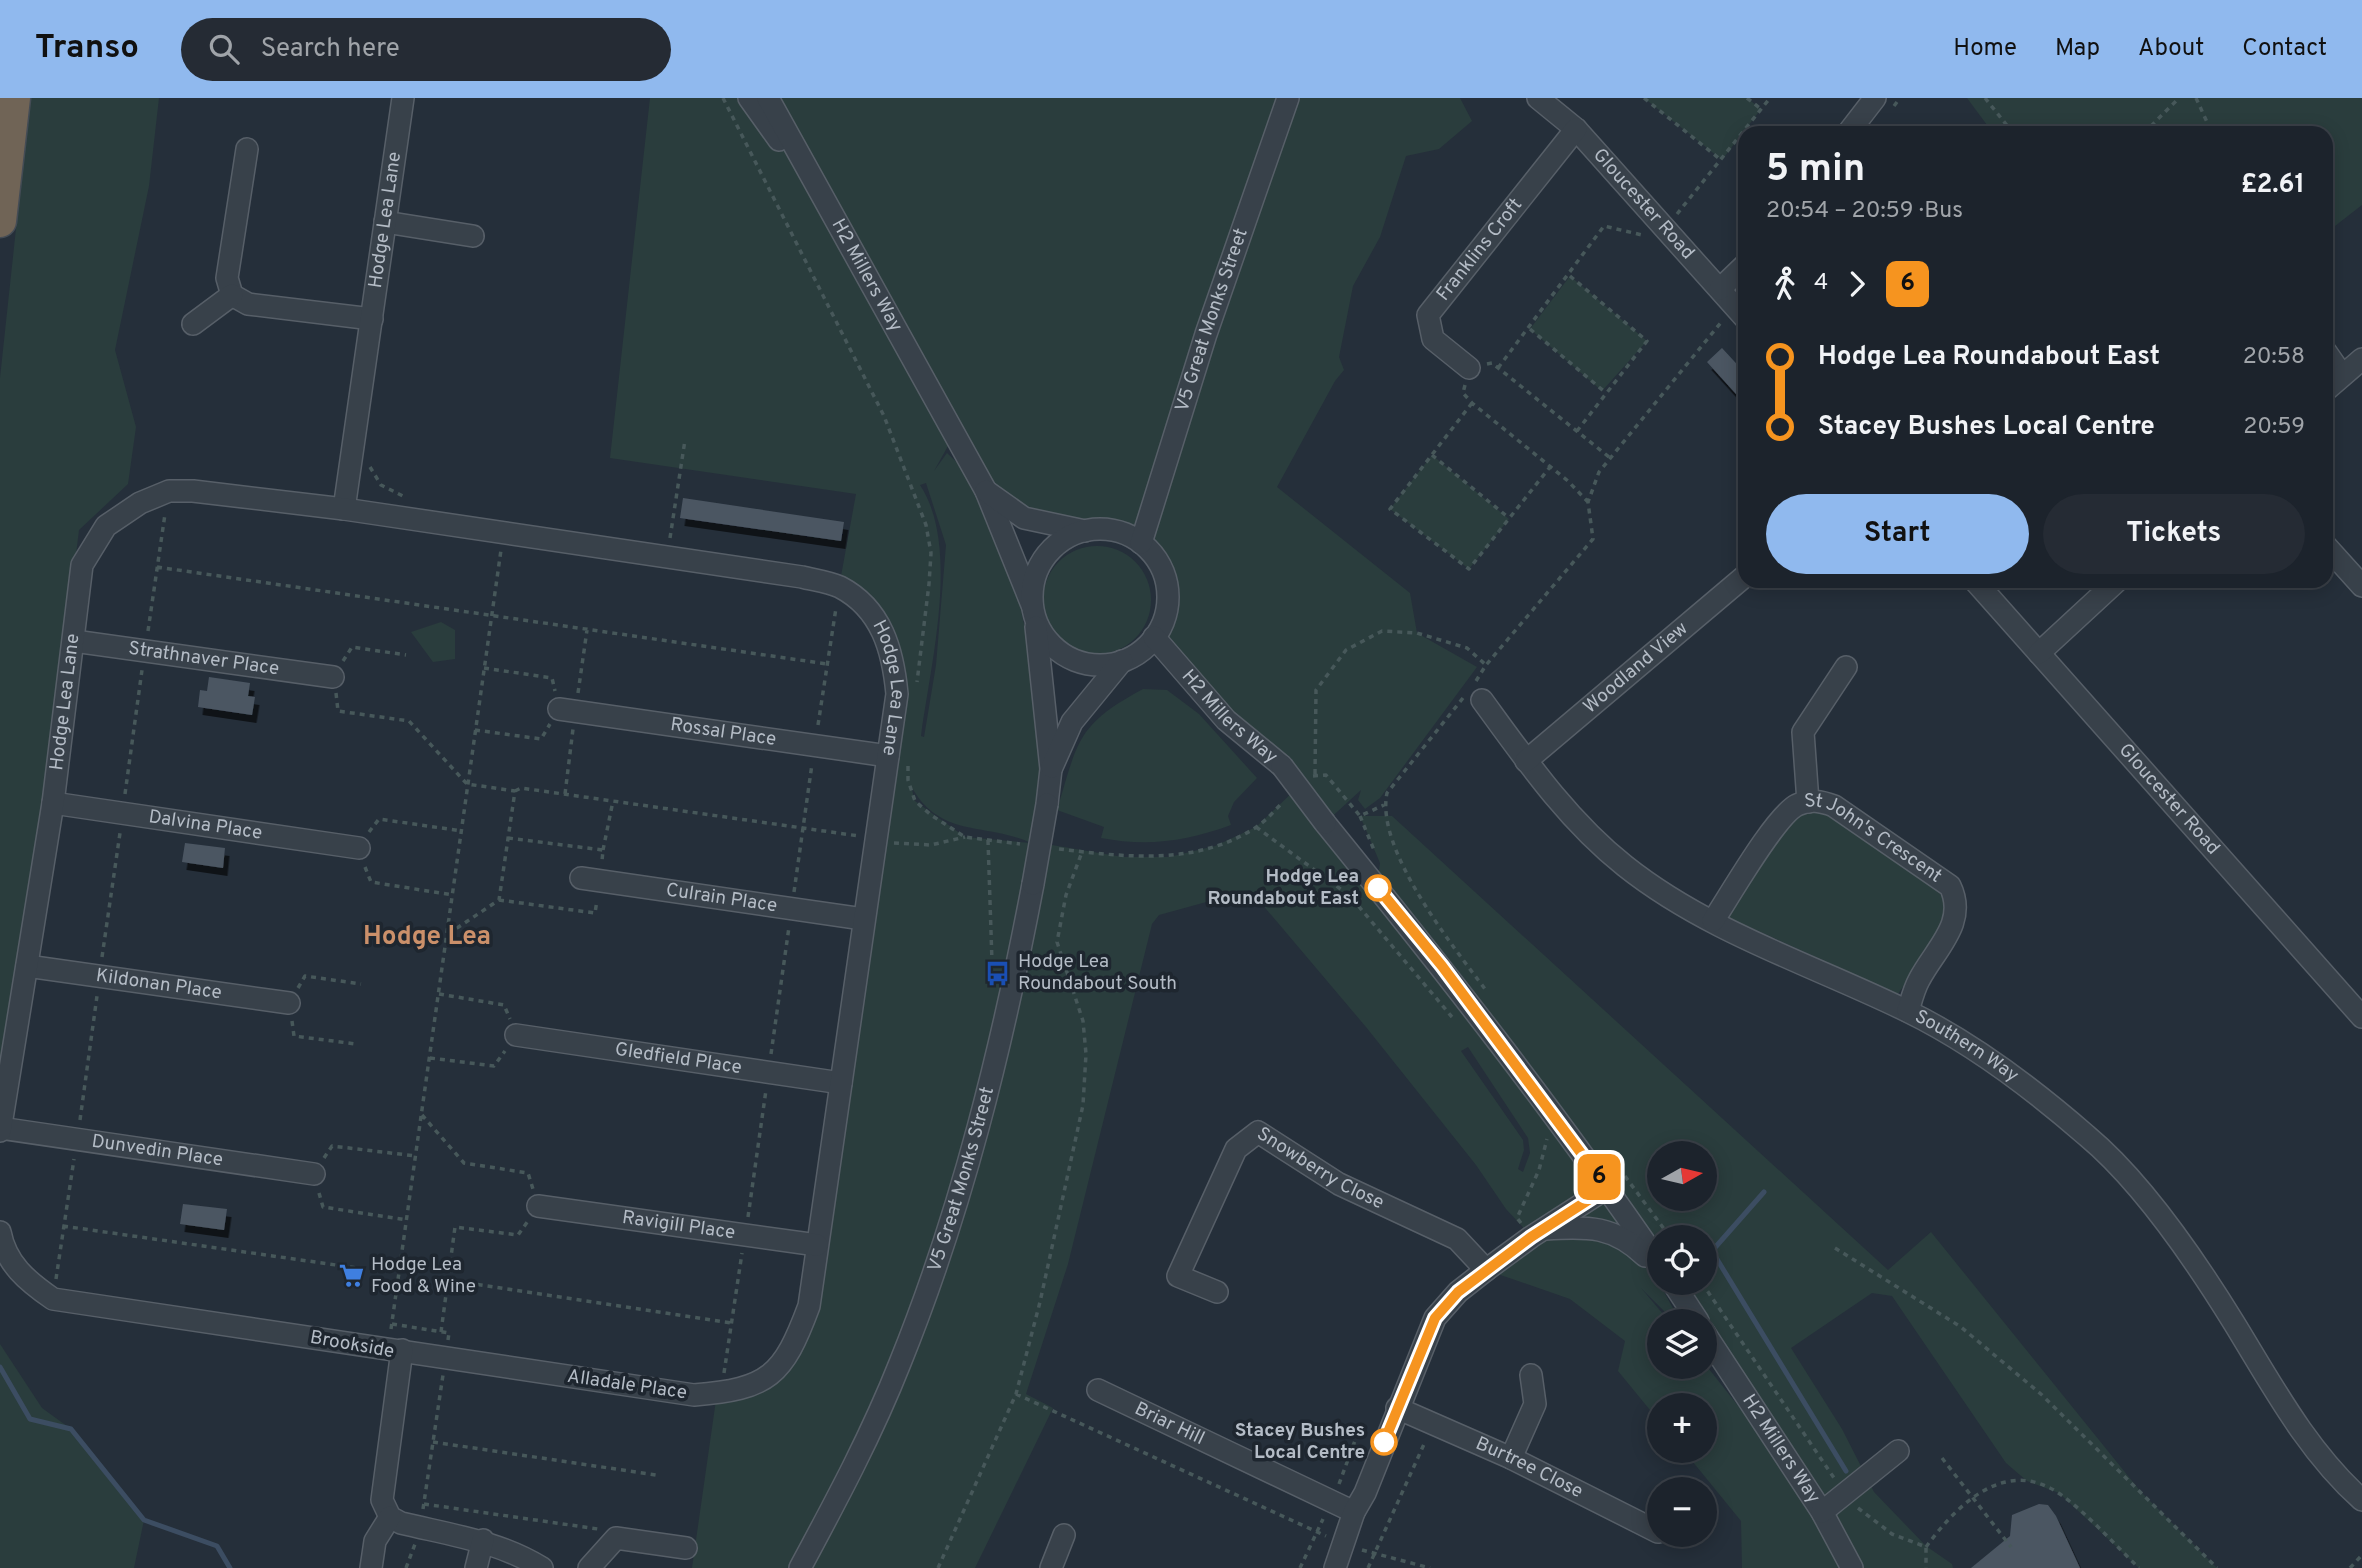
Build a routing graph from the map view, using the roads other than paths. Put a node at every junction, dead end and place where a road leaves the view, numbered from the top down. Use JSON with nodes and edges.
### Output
{"nodes":[{"id":1,"x":14,"y":98,"type":"edge"},
{"id":2,"x":403,"y":98,"type":"edge"},
{"id":3,"x":748,"y":98,"type":"edge"},
{"id":4,"x":768,"y":98,"type":"edge"},
{"id":5,"x":1288,"y":98,"type":"edge"},
{"id":6,"x":1538,"y":98,"type":"edge"},
{"id":7,"x":1875,"y":98,"type":"edge"},
{"id":8,"x":1853,"y":126,"type":"edge"},
{"id":9,"x":1576,"y":129,"type":"junction"},
{"id":10,"x":247,"y":149,"type":"dead end"},
{"id":11,"x":809,"y":177,"type":"junction"},
{"id":12,"x":0,"y":220,"type":"edge"},
{"id":13,"x":385,"y":222,"type":"junction"},
{"id":14,"x":474,"y":236,"type":"dead end"},
{"id":15,"x":1738,"y":272,"type":"edge"},
{"id":16,"x":1720,"y":289,"type":"junction"},
{"id":17,"x":232,"y":295,"type":"junction"},
{"id":18,"x":1738,"y":310,"type":"edge"},
{"id":19,"x":372,"y":319,"type":"junction"},
{"id":20,"x":193,"y":324,"type":"dead end"},
{"id":21,"x":2362,"y":359,"type":"edge"},
{"id":22,"x":1469,"y":368,"type":"road end"},
{"id":23,"x":2334,"y":383,"type":"edge"},
{"id":24,"x":986,"y":491,"type":"junction"},
{"id":25,"x":344,"y":509,"type":"junction"},
{"id":26,"x":1085,"y":531,"type":"junction"},
{"id":27,"x":1140,"y":543,"type":"junction"},
{"id":28,"x":2333,"y":554,"type":"edge"},
{"id":29,"x":1738,"y":582,"type":"edge"},
{"id":30,"x":2362,"y":586,"type":"edge"},
{"id":31,"x":1981,"y":588,"type":"edge"},
{"id":32,"x":2109,"y":588,"type":"edge"},
{"id":33,"x":1034,"y":611,"type":"junction"},
{"id":34,"x":1154,"y":637,"type":"junction"},
{"id":35,"x":74,"y":641,"type":"junction"},
{"id":36,"x":2039,"y":653,"type":"junction"},
{"id":37,"x":1122,"y":662,"type":"junction"},
{"id":38,"x":1846,"y":667,"type":"dead end"},
{"id":39,"x":333,"y":677,"type":"road end"},
{"id":40,"x":1474,"y":693,"type":"road end"},
{"id":41,"x":559,"y":709,"type":"road end"},
{"id":42,"x":898,"y":757,"type":"junction"},
{"id":43,"x":1526,"y":761,"type":"junction"},
{"id":44,"x":1051,"y":769,"type":"junction"},
{"id":45,"x":1808,"y":802,"type":"junction"},
{"id":46,"x":53,"y":803,"type":"junction"},
{"id":47,"x":359,"y":848,"type":"road end"},
{"id":48,"x":581,"y":878,"type":"dead end"},
{"id":49,"x":863,"y":919,"type":"junction"},
{"id":50,"x":1713,"y":921,"type":"junction"},
{"id":51,"x":27,"y":966,"type":"junction"},
{"id":52,"x":289,"y":1003,"type":"road end"},
{"id":53,"x":1908,"y":1011,"type":"junction"},
{"id":54,"x":2362,"y":1017,"type":"edge"},
{"id":55,"x":516,"y":1035,"type":"road end"},
{"id":56,"x":841,"y":1083,"type":"junction"},
{"id":57,"x":0,"y":1129,"type":"edge"},
{"id":58,"x":314,"y":1174,"type":"road end"},
{"id":59,"x":1607,"y":1188,"type":"junction"},
{"id":60,"x":538,"y":1206,"type":"road end"},
{"id":61,"x":1537,"y":1233,"type":"junction"},
{"id":62,"x":1,"y":1238,"type":"edge"},
{"id":63,"x":817,"y":1245,"type":"junction"},
{"id":64,"x":1647,"y":1246,"type":"edge"},
{"id":65,"x":1647,"y":1258,"type":"edge"},
{"id":66,"x":1486,"y":1270,"type":"junction"},
{"id":67,"x":1217,"y":1292,"type":"dead end"},
{"id":68,"x":808,"y":1306,"type":"joint"},
{"id":69,"x":395,"y":1350,"type":"junction"},
{"id":70,"x":1717,"y":1352,"type":"edge"},
{"id":71,"x":1531,"y":1375,"type":"dead end"},
{"id":72,"x":1098,"y":1390,"type":"dead end"},
{"id":73,"x":1397,"y":1408,"type":"junction"},
{"id":74,"x":1898,"y":1451,"type":"dead end"},
{"id":75,"x":1511,"y":1458,"type":"junction"},
{"id":76,"x":2362,"y":1500,"type":"edge"},
{"id":77,"x":1354,"y":1512,"type":"junction"},
{"id":78,"x":1822,"y":1512,"type":"junction"},
{"id":79,"x":390,"y":1517,"type":"junction"},
{"id":80,"x":1647,"y":1526,"type":"edge"},
{"id":81,"x":1064,"y":1535,"type":"dead end"},
{"id":82,"x":483,"y":1540,"type":"junction"},
{"id":83,"x":686,"y":1548,"type":"dead end"},
{"id":84,"x":372,"y":1568,"type":"edge"},
{"id":85,"x":476,"y":1568,"type":"edge"},
{"id":86,"x":542,"y":1568,"type":"edge"},
{"id":87,"x":589,"y":1568,"type":"edge"},
{"id":88,"x":800,"y":1568,"type":"edge"},
{"id":89,"x":1051,"y":1568,"type":"edge"},
{"id":90,"x":1335,"y":1568,"type":"edge"},
{"id":91,"x":1852,"y":1568,"type":"edge"}],
"edges":[{"from":1,"to":12,"type":"highway"},
{"from":2,"to":13,"type":"street","name":"Hodge Lea Lane"},
{"from":3,"to":11,"type":"street"},
{"from":4,"to":11,"type":"street","name":"H2 Millers Way"},
{"from":5,"to":27,"type":"street","name":"V5 Great Monks Street"},
{"from":6,"to":9,"type":"street","name":"Gloucester Road"},
{"from":7,"to":8,"type":"street"},
{"from":9,"to":16,"type":"street","name":"Gloucester Road"},
{"from":9,"to":22,"type":"street","name":"Franklins Croft"},
{"from":10,"to":17,"type":"street"},
{"from":11,"to":24,"type":"street","name":"H2 Millers Way"},
{"from":13,"to":14,"type":"street"},
{"from":13,"to":19,"type":"street","name":"Hodge Lea Lane"},
{"from":15,"to":16,"type":"street"},
{"from":16,"to":18,"type":"street","name":"Gloucester Road"},
{"from":17,"to":19,"type":"street"},
{"from":17,"to":20,"type":"street"},
{"from":19,"to":25,"type":"street","name":"Hodge Lea Lane"},
{"from":21,"to":23,"type":"street"},
{"from":24,"to":26,"type":"street","name":"H2 Millers Way"},
{"from":24,"to":33,"type":"street","name":"H2 Millers Way"},
{"from":25,"to":35,"type":"street","name":"Hodge Lea Lane"},
{"from":25,"to":42,"type":"street","name":"Hodge Lea Lane"},
{"from":26,"to":27,"type":"street"},
{"from":26,"to":33,"type":"street"},
{"from":27,"to":34,"type":"street"},
{"from":28,"to":30,"type":"street"},
{"from":29,"to":43,"type":"street","name":"Woodland View"},
{"from":31,"to":36,"type":"street","name":"Gloucester Road"},
{"from":32,"to":36,"type":"street"},
{"from":33,"to":37,"type":"street"},
{"from":33,"to":44,"type":"street","name":"V5 Great Monks Street"},
{"from":34,"to":37,"type":"street"},
{"from":34,"to":59,"type":"street","name":"H2 Millers Way","bridge":true},
{"from":35,"to":39,"type":"street","name":"Strathnaver Place"},
{"from":35,"to":46,"type":"street","name":"Hodge Lea Lane"},
{"from":36,"to":54,"type":"street","name":"Gloucester Road"},
{"from":37,"to":44,"type":"street","name":"V5 Great Monks Street"},
{"from":38,"to":45,"type":"street"},
{"from":40,"to":43,"type":"street","name":"Southern Way"},
{"from":41,"to":42,"type":"street","name":"Rossal Place"},
{"from":42,"to":49,"type":"street","name":"Hodge Lea Lane"},
{"from":43,"to":50,"type":"street","name":"Southern Way"},
{"from":44,"to":88,"type":"street","name":"V5 Great Monks Street","bridge":true},
{"from":45,"to":50,"type":"street","name":"St John's Crescent"},
{"from":45,"to":53,"type":"street","name":"St John's Crescent"},
{"from":46,"to":47,"type":"street","name":"Dalvina Place"},
{"from":46,"to":51,"type":"street","name":"Hodge Lea Lane"},
{"from":48,"to":49,"type":"street","name":"Culrain Place"},
{"from":49,"to":56,"type":"street","name":"Hodge Lea Lane"},
{"from":50,"to":53,"type":"street","name":"Southern Way"},
{"from":51,"to":52,"type":"street","name":"Kildonan Place"},
{"from":51,"to":57,"type":"street","name":"Hodge Lea Lane"},
{"from":53,"to":76,"type":"street","name":"Southern Way"},
{"from":55,"to":56,"type":"street","name":"Gledfield Place"},
{"from":56,"to":63,"type":"street","name":"Hodge Lea Lane"},
{"from":57,"to":58,"type":"street","name":"Dunvedin Place"},
{"from":59,"to":61,"type":"street"},
{"from":59,"to":64,"type":"street","name":"H2 Millers Way"},
{"from":60,"to":63,"type":"street","name":"Ravigill Place"},
{"from":61,"to":65,"type":"street"},
{"from":61,"to":66,"type":"street"},
{"from":62,"to":69,"type":"street","name":"Brookside"},
{"from":63,"to":68,"type":"street","name":"Hodge Lea Lane"},
{"from":66,"to":67,"type":"street","name":"Snowberry Close"},
{"from":66,"to":73,"type":"street"},
{"from":68,"to":69,"type":"street","name":"Alladale Place"},
{"from":69,"to":79,"type":"street","name":"Brookside"},
{"from":70,"to":78,"type":"street","name":"H2 Millers Way"},
{"from":71,"to":75,"type":"street"},
{"from":72,"to":77,"type":"street","name":"Briar Hill"},
{"from":73,"to":75,"type":"street","name":"Burtree Close"},
{"from":73,"to":77,"type":"street"},
{"from":74,"to":78,"type":"street"},
{"from":75,"to":80,"type":"street","name":"Burtree Close"},
{"from":77,"to":90,"type":"street"},
{"from":78,"to":91,"type":"street","name":"H2 Millers Way"},
{"from":79,"to":82,"type":"street"},
{"from":79,"to":84,"type":"street"},
{"from":81,"to":89,"type":"street"},
{"from":82,"to":85,"type":"street"},
{"from":82,"to":86,"type":"street"},
{"from":83,"to":87,"type":"street"}]}
